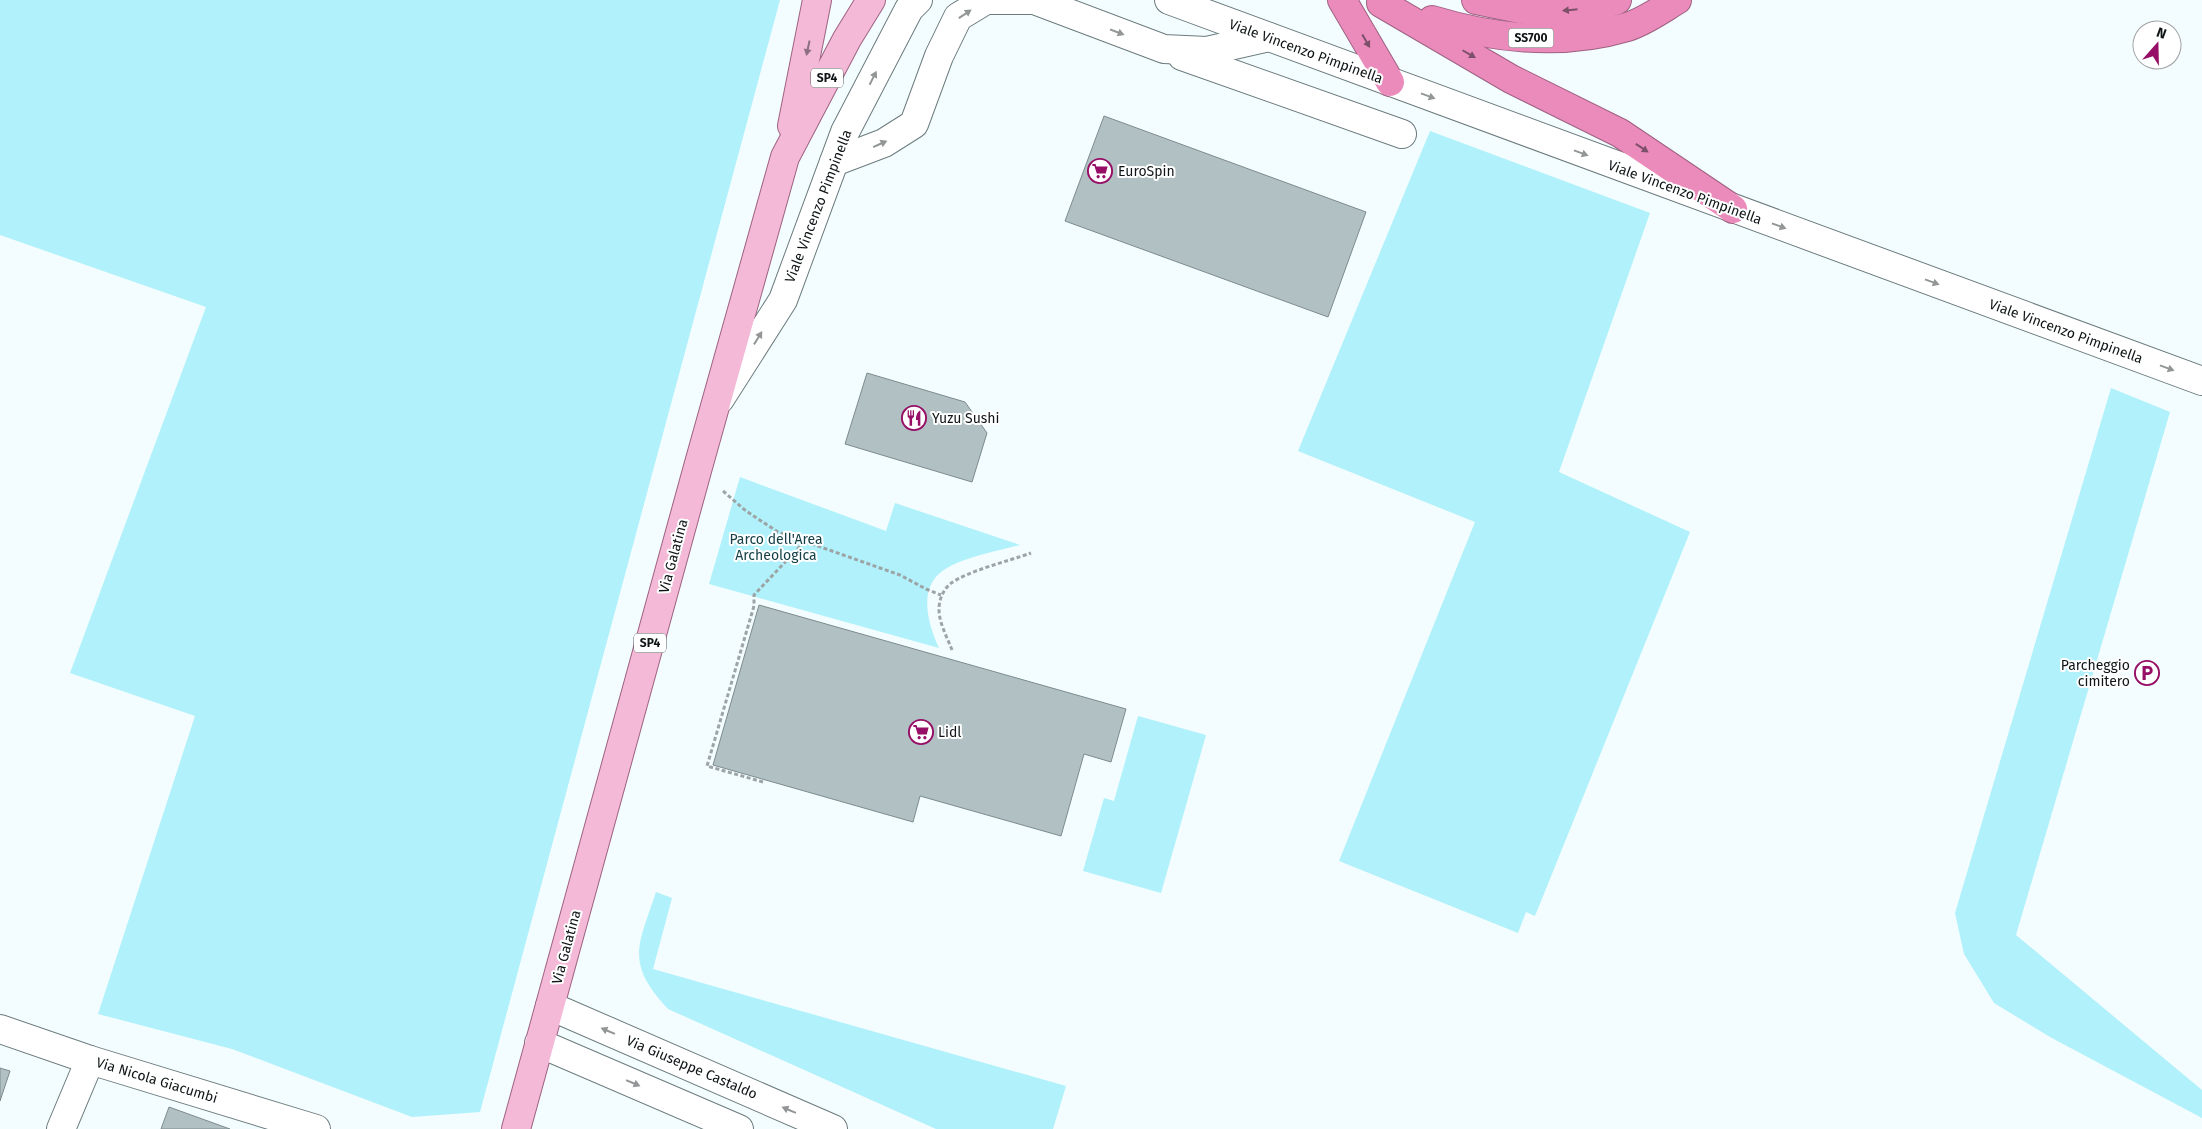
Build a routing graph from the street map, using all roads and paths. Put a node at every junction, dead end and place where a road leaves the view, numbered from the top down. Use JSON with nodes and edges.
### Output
{"nodes":[{"id":1,"x":817,"y":0,"type":"edge"},
{"id":2,"x":871,"y":0,"type":"edge"},
{"id":3,"x":918,"y":0,"type":"edge"},
{"id":4,"x":1170,"y":0,"type":"edge"},
{"id":5,"x":1342,"y":0,"type":"edge"},
{"id":6,"x":1476,"y":0,"type":"edge"},
{"id":7,"x":1618,"y":0,"type":"edge"},
{"id":8,"x":1677,"y":0,"type":"edge"},
{"id":9,"x":1378,"y":2,"type":"edge"},
{"id":10,"x":1269,"y":37,"type":"junction"},
{"id":11,"x":1164,"y":49,"type":"junction"},
{"id":12,"x":1390,"y":82,"type":"junction"},
{"id":13,"x":1402,"y":134,"type":"dead end"},
{"id":14,"x":785,"y":157,"type":"junction"},
{"id":15,"x":834,"y":162,"type":"junction"},
{"id":16,"x":1733,"y":209,"type":"junction"},
{"id":17,"x":2202,"y":381,"type":"edge"},
{"id":18,"x":714,"y":409,"type":"junction"},
{"id":19,"x":724,"y":492,"type":"dead end"},
{"id":20,"x":804,"y":542,"type":"junction"},
{"id":21,"x":1031,"y":554,"type":"dead end"},
{"id":22,"x":942,"y":595,"type":"junction"},
{"id":23,"x":952,"y":650,"type":"dead end"},
{"id":24,"x":763,"y":782,"type":"dead end"},
{"id":25,"x":550,"y":1006,"type":"junction"},
{"id":26,"x":0,"y":1028,"type":"edge"},
{"id":27,"x":540,"y":1043,"type":"junction"},
{"id":28,"x":90,"y":1060,"type":"junction"},
{"id":29,"x":61,"y":1129,"type":"edge"},
{"id":30,"x":316,"y":1129,"type":"edge"},
{"id":31,"x":516,"y":1129,"type":"edge"},
{"id":32,"x":740,"y":1129,"type":"edge"},
{"id":33,"x":833,"y":1129,"type":"edge"}],
"edges":[{"from":1,"to":14,"type":"main road","number":"SP4","one_way":true},
{"from":2,"to":14,"type":"main road","name":"Via Galatina","number":"SP4"},
{"from":15,"to":3,"type":"street","name":"Viale Vincenzo Pimpinella","one_way":true},
{"from":4,"to":10,"type":"street","name":"Viale Vincenzo Pimpinella"},
{"from":5,"to":12,"type":"highway","one_way":true},
{"from":7,"to":6,"type":"highway","one_way":true},
{"from":8,"to":9,"type":"highway","number":"SS700"},
{"from":9,"to":16,"type":"highway","one_way":true},
{"from":10,"to":11,"type":"street"},
{"from":10,"to":12,"type":"street","name":"Viale Vincenzo Pimpinella"},
{"from":11,"to":13,"type":"street"},
{"from":15,"to":11,"type":"street","one_way":true},
{"from":12,"to":16,"type":"street","name":"Viale Vincenzo Pimpinella","one_way":true},
{"from":14,"to":18,"type":"main road","name":"Via Galatina","number":"SP4"},
{"from":18,"to":15,"type":"street","name":"Viale Vincenzo Pimpinella","one_way":true},
{"from":16,"to":17,"type":"street","name":"Viale Vincenzo Pimpinella","one_way":true},
{"from":18,"to":25,"type":"main road","name":"Via Galatina","number":"SP4"},
{"from":19,"to":20,"type":"path"},
{"from":20,"to":22,"type":"path"},
{"from":20,"to":24,"type":"path"},
{"from":21,"to":22,"type":"path"},
{"from":22,"to":23,"type":"path"},
{"from":25,"to":27,"type":"main road","name":"Via Galatina","number":"SP4"},
{"from":33,"to":25,"type":"street","name":"Via Giuseppe Castaldo","one_way":true},
{"from":26,"to":28,"type":"street","name":"Via Nicola Giacumbi"},
{"from":27,"to":31,"type":"main road","name":"Via Galatina","number":"SP4"},
{"from":27,"to":32,"type":"street","one_way":true},
{"from":28,"to":29,"type":"street"},
{"from":28,"to":30,"type":"street","name":"Via Nicola Giacumbi"}]}
